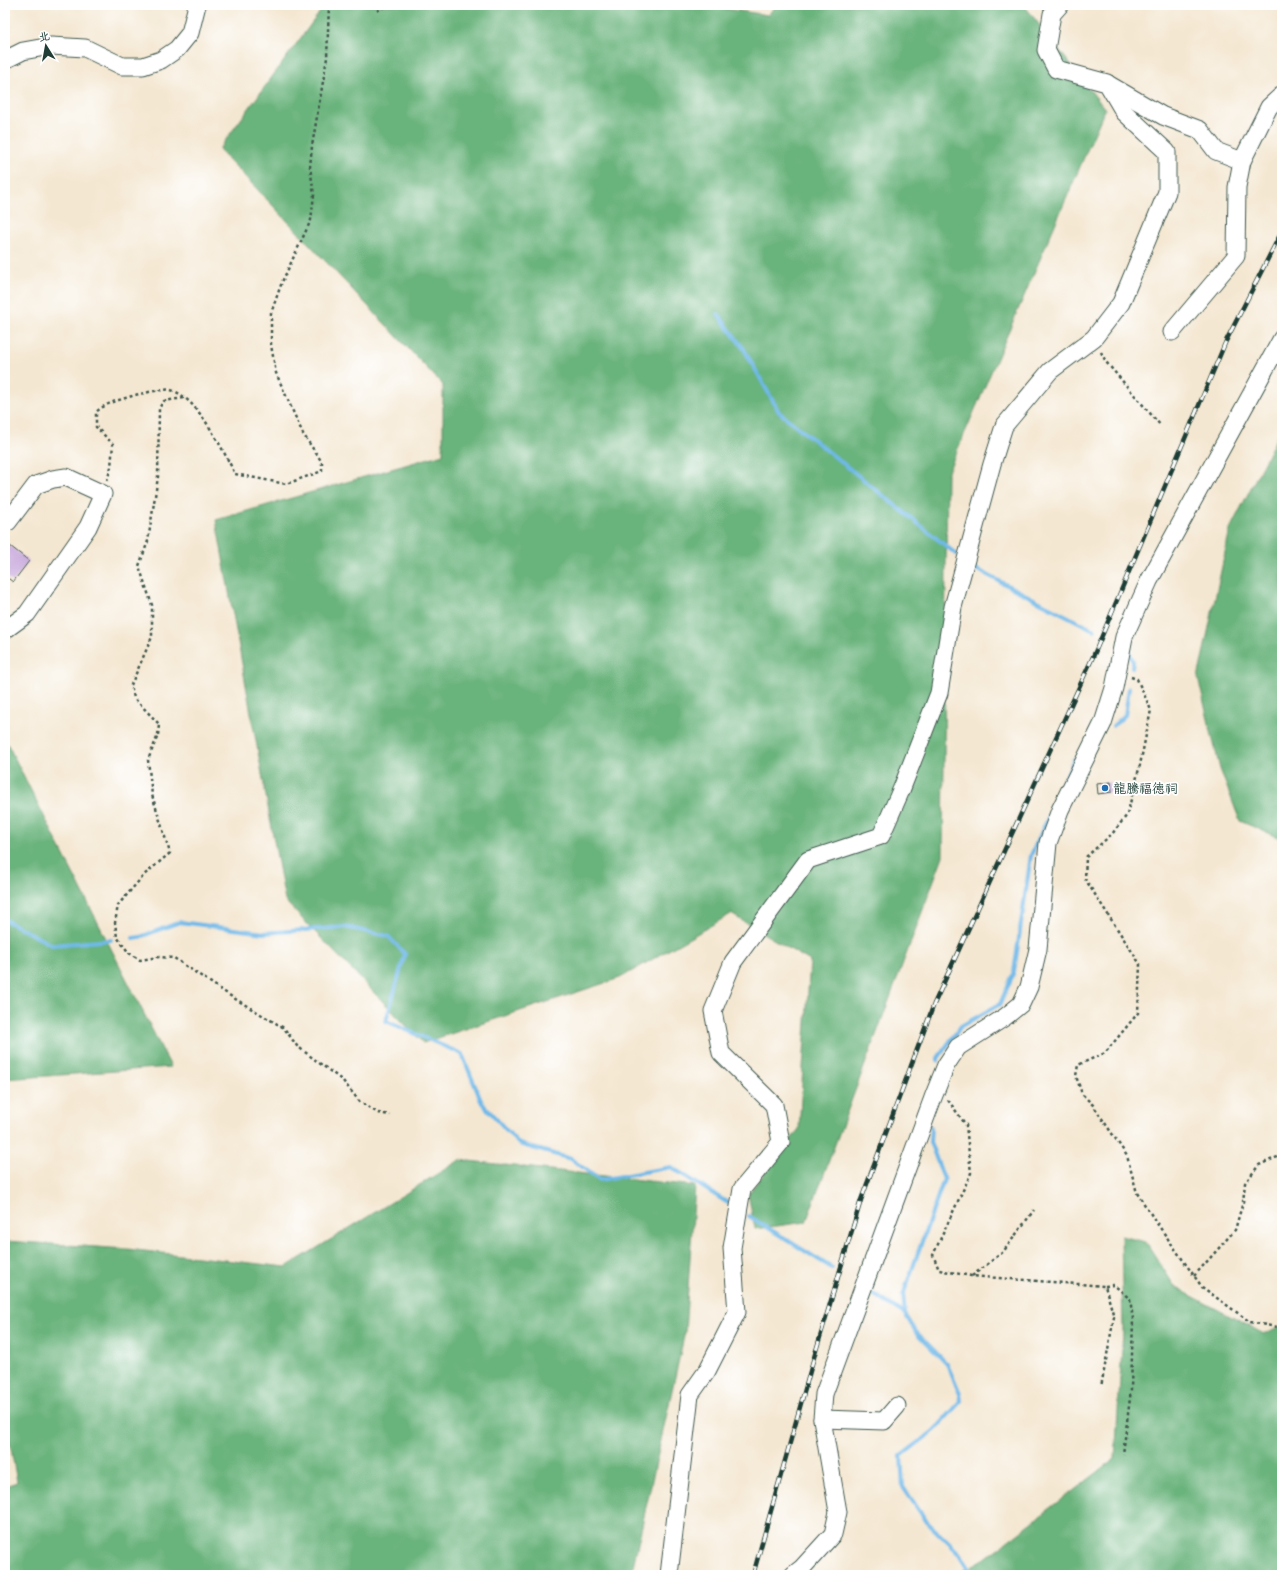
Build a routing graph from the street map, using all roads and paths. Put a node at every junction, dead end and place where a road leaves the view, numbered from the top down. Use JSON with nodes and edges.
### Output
{"nodes":[{"id":1,"x":197,"y":5,"type":"edge"},
{"id":2,"x":330,"y":5,"type":"edge"},
{"id":3,"x":387,"y":5,"type":"edge"},
{"id":4,"x":1060,"y":5,"type":"edge"},
{"id":5,"x":377,"y":11,"type":"dead end"},
{"id":6,"x":5,"y":60,"type":"edge"},
{"id":7,"x":1107,"y":83,"type":"junction"},
{"id":8,"x":1282,"y":94,"type":"edge"},
{"id":9,"x":1242,"y":160,"type":"junction"},
{"id":10,"x":1172,"y":332,"type":"dead end"},
{"id":11,"x":1094,"y":338,"type":"junction"},
{"id":12,"x":1282,"y":338,"type":"edge"},
{"id":13,"x":184,"y":398,"type":"junction"},
{"id":14,"x":1161,"y":426,"type":"dead end"},
{"id":15,"x":103,"y":494,"type":"junction"},
{"id":16,"x":8,"y":522,"type":"dead end"},
{"id":17,"x":5,"y":630,"type":"edge"},
{"id":18,"x":1117,"y":672,"type":"junction"},
{"id":19,"x":938,"y":1086,"type":"junction"},
{"id":20,"x":390,"y":1115,"type":"dead end"},
{"id":21,"x":1282,"y":1155,"type":"edge"},
{"id":22,"x":1034,"y":1210,"type":"dead end"},
{"id":23,"x":972,"y":1276,"type":"junction"},
{"id":24,"x":1194,"y":1276,"type":"junction"},
{"id":25,"x":1105,"y":1286,"type":"junction"},
{"id":26,"x":1282,"y":1328,"type":"edge"},
{"id":27,"x":1101,"y":1386,"type":"dead end"},
{"id":28,"x":896,"y":1406,"type":"dead end"},
{"id":29,"x":822,"y":1419,"type":"junction"},
{"id":30,"x":1123,"y":1454,"type":"dead end"},
{"id":31,"x":669,"y":1575,"type":"edge"},
{"id":32,"x":793,"y":1575,"type":"edge"}],
"edges":[{"from":1,"to":6,"type":"street"},
{"from":2,"to":13,"type":"path"},
{"from":3,"to":5,"type":"path"},
{"from":4,"to":7,"type":"street"},
{"from":7,"to":9,"type":"street"},
{"from":7,"to":11,"type":"street"},
{"from":8,"to":9,"type":"street"},
{"from":9,"to":10,"type":"street"},
{"from":11,"to":14,"type":"path"},
{"from":11,"to":31,"type":"street"},
{"from":12,"to":18,"type":"street"},
{"from":13,"to":15,"type":"path"},
{"from":13,"to":20,"type":"path"},
{"from":15,"to":16,"type":"street"},
{"from":15,"to":17,"type":"street"},
{"from":18,"to":19,"type":"street"},
{"from":18,"to":24,"type":"path"},
{"from":19,"to":23,"type":"path"},
{"from":19,"to":29,"type":"street"},
{"from":21,"to":24,"type":"path"},
{"from":22,"to":23,"type":"path"},
{"from":23,"to":25,"type":"path"},
{"from":24,"to":26,"type":"path"},
{"from":25,"to":27,"type":"path"},
{"from":25,"to":30,"type":"path"},
{"from":28,"to":29,"type":"street"},
{"from":29,"to":32,"type":"street"}]}
